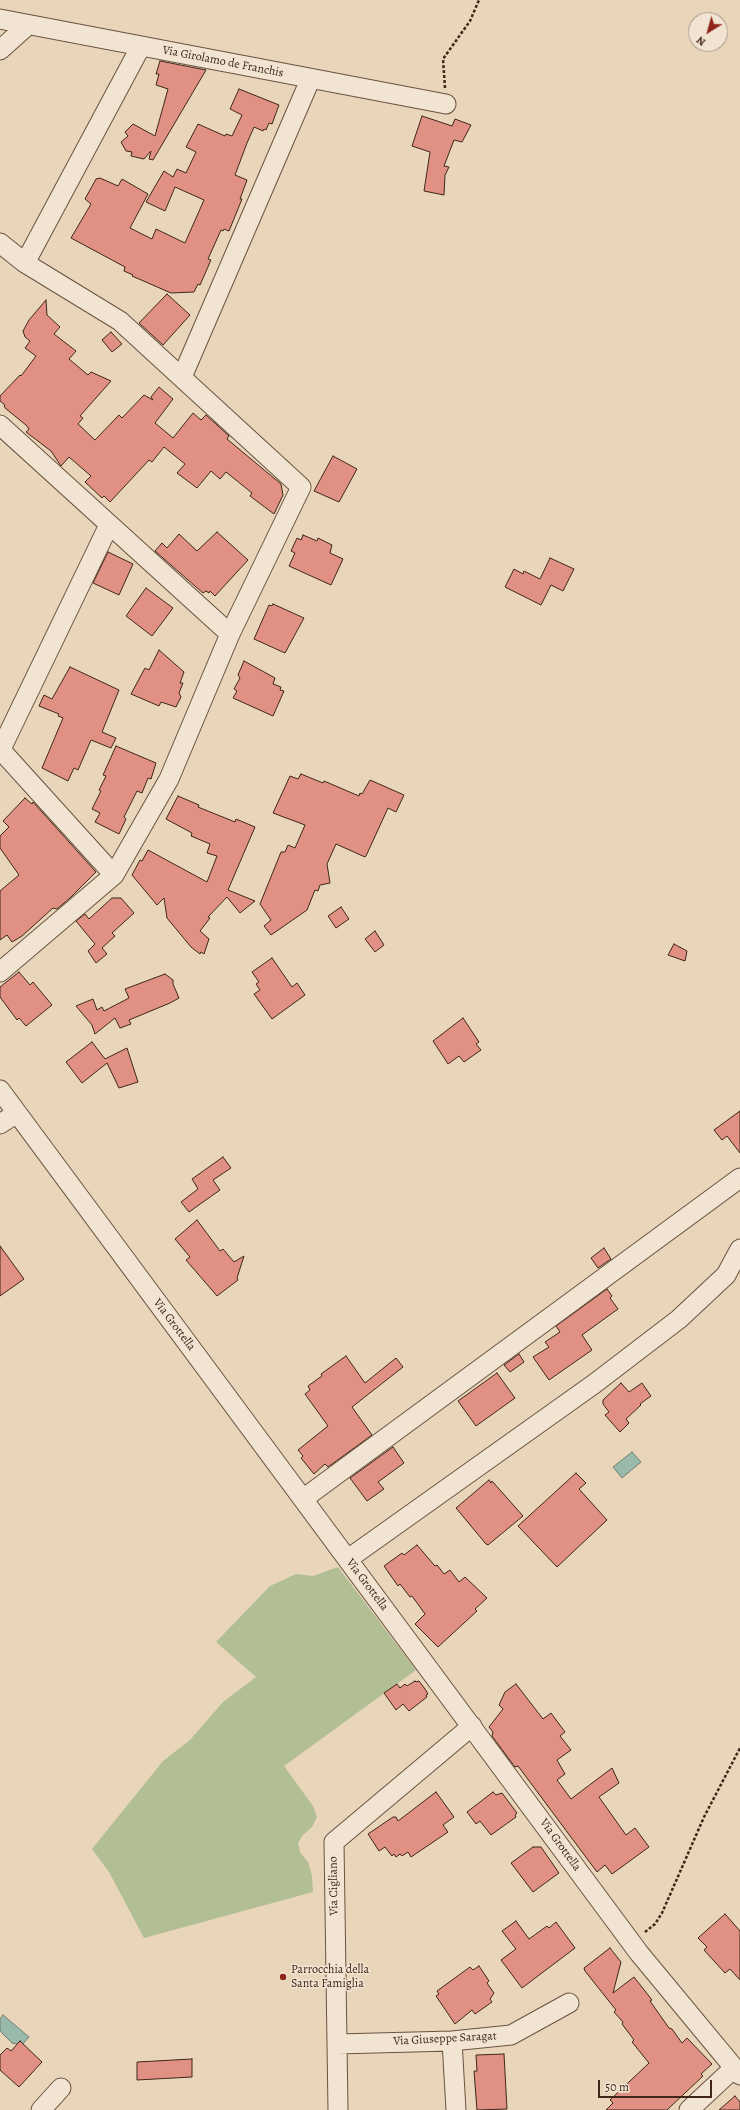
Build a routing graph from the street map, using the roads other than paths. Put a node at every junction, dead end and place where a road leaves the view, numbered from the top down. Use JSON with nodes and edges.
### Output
{"nodes":[{"id":1,"x":0,"y":19,"type":"edge"},
{"id":2,"x":28,"y":25,"type":"junction"},
{"id":3,"x":141,"y":46,"type":"junction"},
{"id":4,"x":0,"y":50,"type":"edge"},
{"id":5,"x":310,"y":80,"type":"junction"},
{"id":6,"x":446,"y":104,"type":"road end"},
{"id":7,"x":0,"y":243,"type":"edge"},
{"id":8,"x":25,"y":263,"type":"junction"},
{"id":9,"x":182,"y":377,"type":"junction"},
{"id":10,"x":0,"y":425,"type":"edge"},
{"id":11,"x":109,"y":524,"type":"junction"},
{"id":12,"x":230,"y":634,"type":"junction"},
{"id":13,"x":0,"y":749,"type":"edge"},
{"id":14,"x":114,"y":875,"type":"junction"},
{"id":15,"x":0,"y":972,"type":"edge"},
{"id":16,"x":0,"y":1090,"type":"edge"},
{"id":17,"x":17,"y":1113,"type":"junction"},
{"id":18,"x":0,"y":1124,"type":"edge"},
{"id":19,"x":740,"y":1178,"type":"edge"},
{"id":20,"x":740,"y":1249,"type":"edge"},
{"id":21,"x":303,"y":1499,"type":"junction"},
{"id":22,"x":348,"y":1559,"type":"junction"},
{"id":23,"x":472,"y":1726,"type":"junction"},
{"id":24,"x":569,"y":2003,"type":"dead end"},
{"id":25,"x":452,"y":2041,"type":"junction"},
{"id":26,"x":337,"y":2044,"type":"junction"},
{"id":27,"x":737,"y":2071,"type":"edge"},
{"id":28,"x":61,"y":2088,"type":"dead end"},
{"id":29,"x":41,"y":2110,"type":"edge"},
{"id":30,"x":338,"y":2110,"type":"edge"},
{"id":31,"x":456,"y":2110,"type":"edge"},
{"id":32,"x":689,"y":2110,"type":"edge"}],
"edges":[{"from":1,"to":2,"type":"street","name":"Via Girolamo de Franchis"},
{"from":2,"to":3,"type":"street","name":"Via Girolamo de Franchis"},
{"from":2,"to":4,"type":"street"},
{"from":3,"to":5,"type":"street","name":"Via Girolamo de Franchis"},
{"from":3,"to":8,"type":"street"},
{"from":5,"to":6,"type":"street","name":"Via Girolamo de Franchis"},
{"from":5,"to":9,"type":"street"},
{"from":7,"to":8,"type":"street"},
{"from":8,"to":9,"type":"street"},
{"from":9,"to":12,"type":"street"},
{"from":10,"to":11,"type":"street"},
{"from":11,"to":12,"type":"street"},
{"from":11,"to":13,"type":"street"},
{"from":12,"to":14,"type":"street"},
{"from":13,"to":14,"type":"street"},
{"from":14,"to":15,"type":"street"},
{"from":16,"to":17,"type":"street","name":"Via Grottella"},
{"from":17,"to":18,"type":"street"},
{"from":17,"to":21,"type":"street","name":"Via Grottella"},
{"from":19,"to":21,"type":"street"},
{"from":20,"to":22,"type":"street"},
{"from":21,"to":22,"type":"street","name":"Via Grottella"},
{"from":22,"to":23,"type":"street","name":"Via Grottella"},
{"from":23,"to":26,"type":"street","name":"Via Cigliano"},
{"from":23,"to":27,"type":"street","name":"Via Grottella"},
{"from":24,"to":25,"type":"street","name":"Via Giuseppe Saragat"},
{"from":25,"to":26,"type":"street","name":"Via Giuseppe Saragat"},
{"from":25,"to":31,"type":"street"},
{"from":26,"to":30,"type":"street","name":"Via Cigliano"},
{"from":27,"to":32,"type":"street"},
{"from":28,"to":29,"type":"street"}]}
